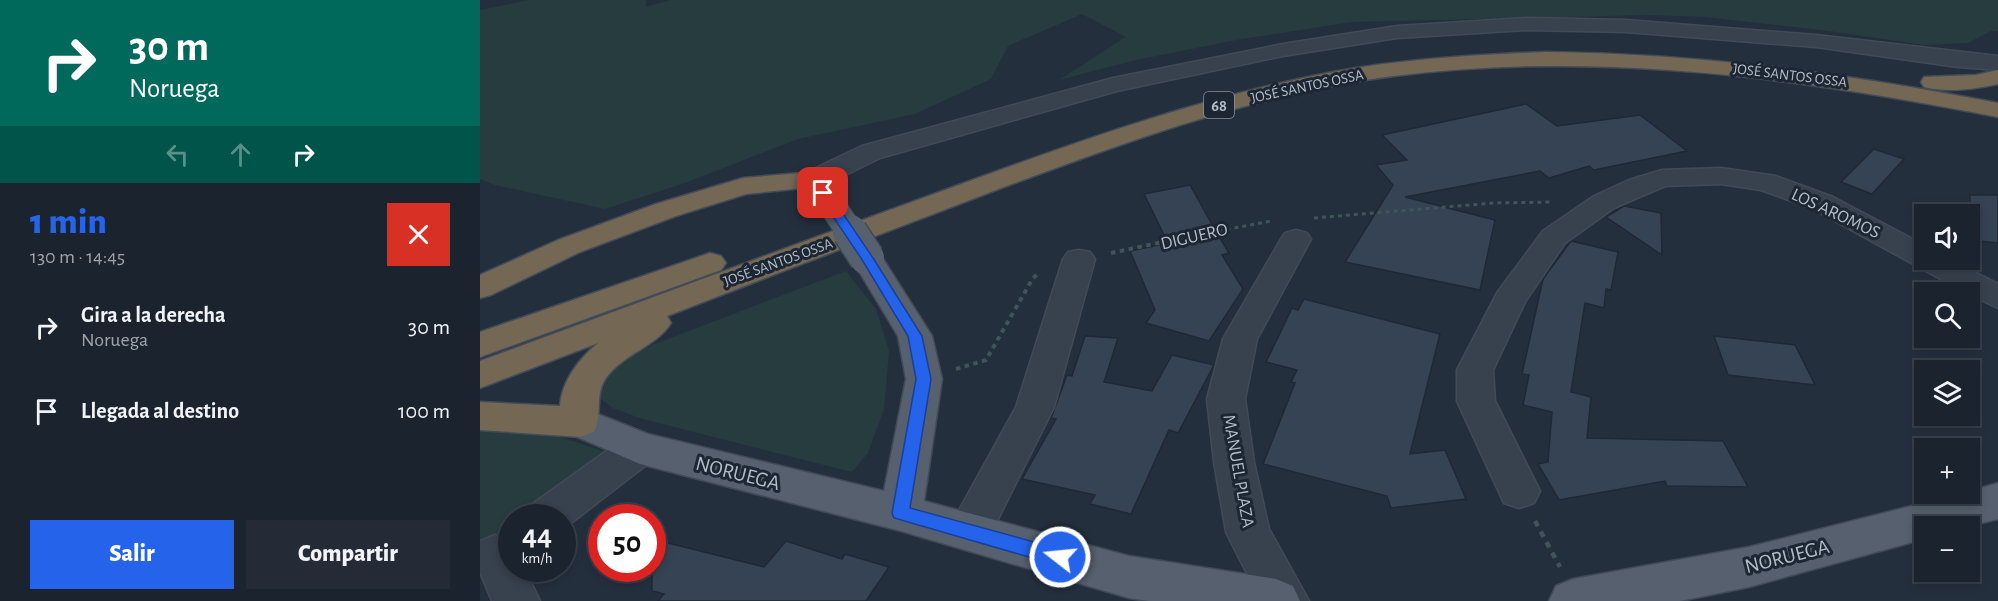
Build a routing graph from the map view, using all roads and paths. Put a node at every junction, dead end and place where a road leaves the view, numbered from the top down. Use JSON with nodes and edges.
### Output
{"nodes":[{"id":1,"x":1998,"y":63,"type":"edge"},
{"id":2,"x":1998,"y":77,"type":"edge"},
{"id":3,"x":1918,"y":81,"type":"junction"},
{"id":4,"x":1998,"y":97,"type":"edge"},
{"id":5,"x":1998,"y":110,"type":"edge"},
{"id":6,"x":819,"y":188,"type":"junction"},
{"id":7,"x":1604,"y":202,"type":"junction"},
{"id":8,"x":1294,"y":226,"type":"junction"},
{"id":9,"x":1914,"y":252,"type":"edge"},
{"id":10,"x":1079,"y":259,"type":"junction"},
{"id":11,"x":1948,"y":270,"type":"edge"},
{"id":12,"x":480,"y":288,"type":"edge"},
{"id":13,"x":703,"y":290,"type":"junction"},
{"id":14,"x":1998,"y":297,"type":"edge"},
{"id":15,"x":480,"y":345,"type":"edge"},
{"id":16,"x":480,"y":375,"type":"edge"},
{"id":17,"x":924,"y":379,"type":"junction"},
{"id":18,"x":480,"y":416,"type":"edge"},
{"id":19,"x":580,"y":422,"type":"junction"},
{"id":20,"x":639,"y":448,"type":"junction"},
{"id":21,"x":1519,"y":491,"type":"joint"},
{"id":22,"x":1998,"y":501,"type":"edge"},
{"id":23,"x":565,"y":504,"type":"edge"},
{"id":24,"x":901,"y":513,"type":"junction"},
{"id":25,"x":969,"y":532,"type":"junction"},
{"id":26,"x":496,"y":553,"type":"edge"},
{"id":27,"x":516,"y":601,"type":"edge"},
{"id":28,"x":1276,"y":601,"type":"edge"},
{"id":29,"x":1285,"y":601,"type":"edge"},
{"id":30,"x":1573,"y":601,"type":"edge"},
{"id":31,"x":1579,"y":601,"type":"edge"}],
"edges":[{"from":1,"to":6,"type":"street"},
{"from":2,"to":3,"type":"highway"},
{"from":3,"to":4,"type":"highway","name":"JOSÉ SANTOS OSSA","number":"68"},
{"from":3,"to":15,"type":"highway","name":"JOSÉ SANTOS OSSA","number":"68"},
{"from":5,"to":13,"type":"highway","name":"JOSÉ SANTOS OSSA","number":"68"},
{"from":6,"to":12,"type":"highway"},
{"from":6,"to":17,"type":"main road","bridge":true},
{"from":7,"to":8,"type":"path","name":"DIGUERO"},
{"from":7,"to":9,"type":"street","name":"LOS AROMOS"},
{"from":7,"to":21,"type":"street","name":"LOS AROMOS"},
{"from":8,"to":10,"type":"path","name":"DIGUERO"},
{"from":8,"to":29,"type":"street","name":"MANUEL PLAZA"},
{"from":10,"to":17,"type":"path","name":"DIGUERO"},
{"from":10,"to":25,"type":"street"},
{"from":11,"to":14,"type":"street","name":"LOS AROMOS"},
{"from":13,"to":16,"type":"highway","name":"JOSÉ SANTOS OSSA","number":"68"},
{"from":13,"to":19,"type":"highway"},
{"from":17,"to":24,"type":"main road"},
{"from":18,"to":19,"type":"highway"},
{"from":19,"to":20,"type":"main road","name":"NORUEGA"},
{"from":20,"to":23,"type":"street"},
{"from":20,"to":24,"type":"main road","name":"NORUEGA"},
{"from":21,"to":31,"type":"path"},
{"from":22,"to":31,"type":"main road","name":"NORUEGA"},
{"from":24,"to":25,"type":"main road","name":"NORUEGA"},
{"from":25,"to":28,"type":"main road","name":"NORUEGA"},
{"from":26,"to":27,"type":"street"},
{"from":30,"to":31,"type":"main road","name":"NORUEGA"}]}
